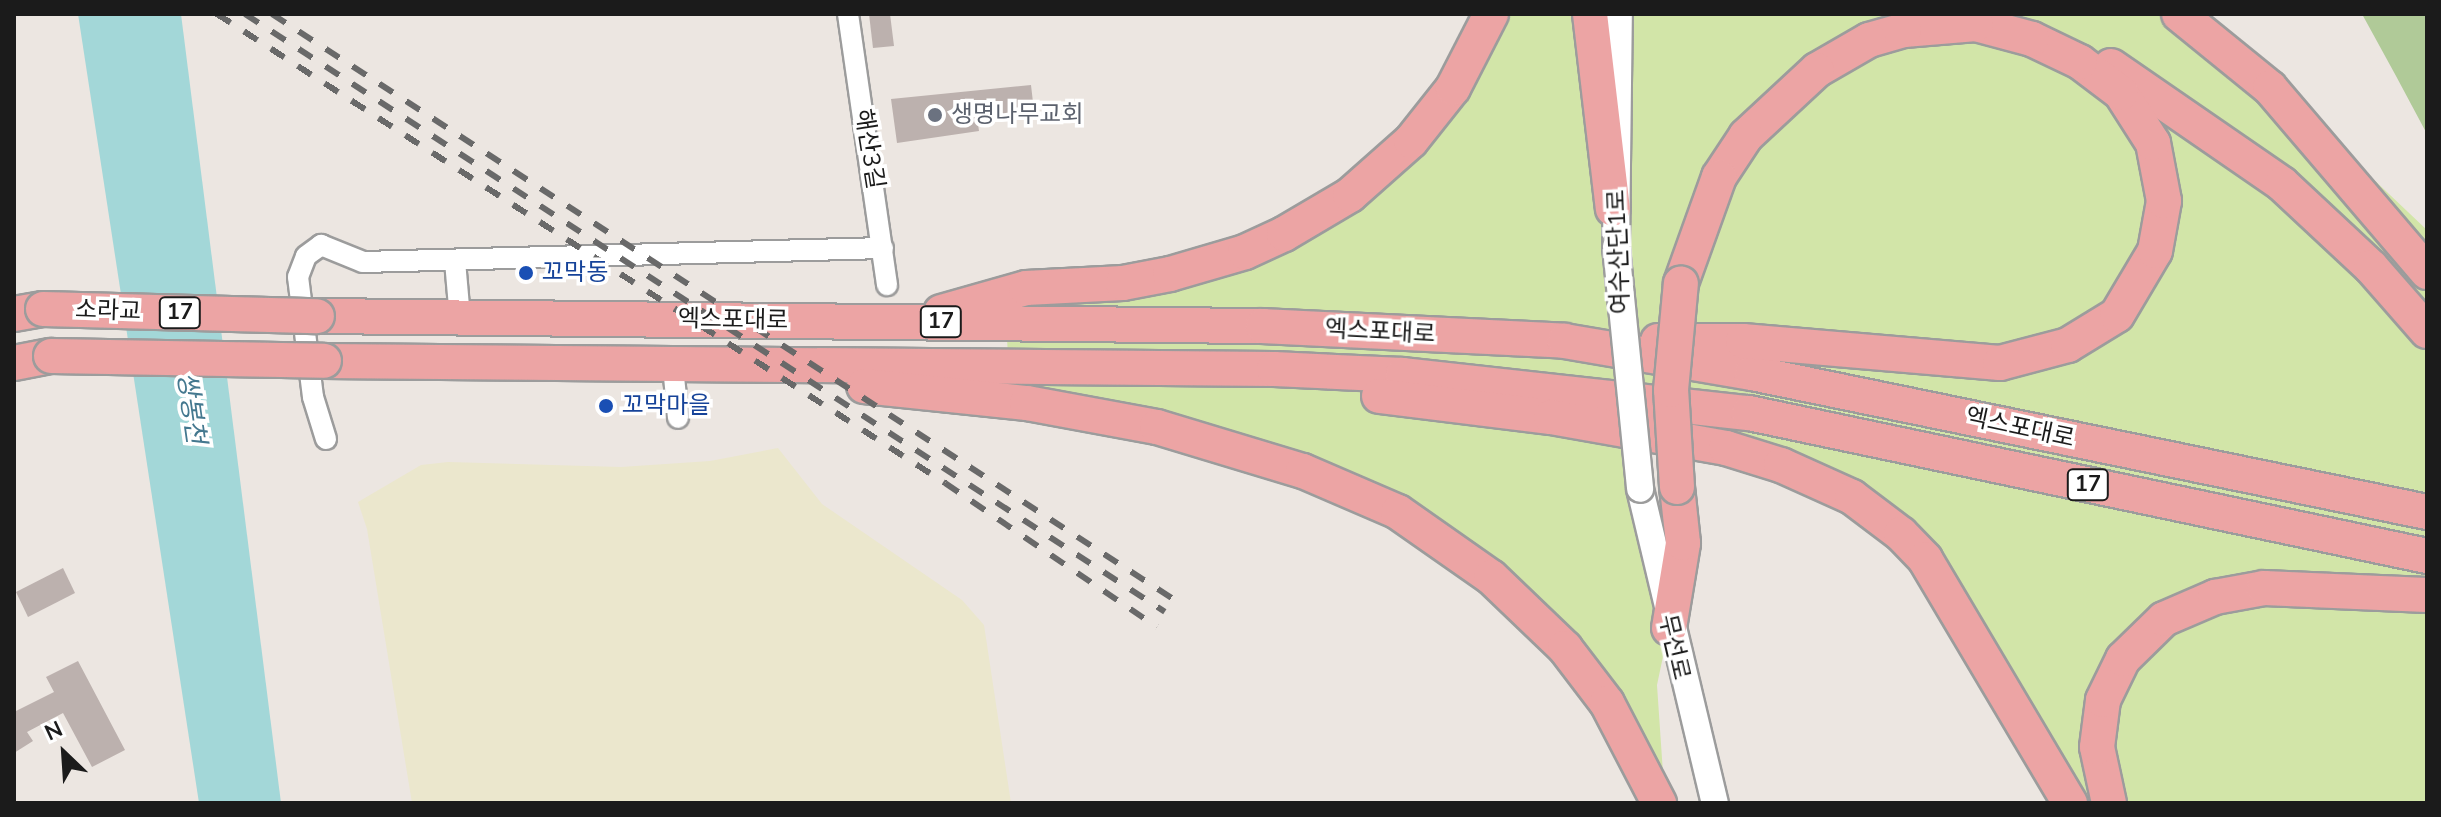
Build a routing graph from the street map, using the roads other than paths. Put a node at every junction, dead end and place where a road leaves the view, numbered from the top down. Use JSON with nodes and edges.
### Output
{"nodes":[{"id":1,"x":848,"y":14,"type":"edge"},
{"id":2,"x":1491,"y":14,"type":"edge"},
{"id":3,"x":1590,"y":14,"type":"edge"},
{"id":4,"x":1619,"y":14,"type":"edge"},
{"id":5,"x":2179,"y":14,"type":"edge"},
{"id":6,"x":1976,"y":24,"type":"junction"},
{"id":7,"x":2270,"y":88,"type":"junction"},
{"id":8,"x":1613,"y":209,"type":"junction"},
{"id":9,"x":2427,"y":230,"type":"edge"},
{"id":10,"x":883,"y":248,"type":"junction"},
{"id":11,"x":455,"y":261,"type":"junction"},
{"id":12,"x":2427,"y":272,"type":"edge"},
{"id":13,"x":887,"y":285,"type":"dead end"},
{"id":14,"x":24,"y":310,"type":"edge"},
{"id":15,"x":317,"y":316,"type":"joint"},
{"id":16,"x":460,"y":318,"type":"junction"},
{"id":17,"x":907,"y":322,"type":"junction"},
{"id":18,"x":2427,"y":331,"type":"edge"},
{"id":19,"x":1565,"y":341,"type":"junction"},
{"id":20,"x":14,"y":351,"type":"edge"},
{"id":21,"x":51,"y":356,"type":"junction"},
{"id":22,"x":324,"y":361,"type":"joint"},
{"id":23,"x":14,"y":363,"type":"edge"},
{"id":24,"x":673,"y":366,"type":"junction"},
{"id":25,"x":1274,"y":369,"type":"junction"},
{"id":26,"x":678,"y":418,"type":"dead end"},
{"id":27,"x":326,"y":439,"type":"dead end"},
{"id":28,"x":1640,"y":489,"type":"joint"},
{"id":29,"x":2427,"y":512,"type":"edge"},
{"id":30,"x":2427,"y":556,"type":"edge"},
{"id":31,"x":2427,"y":595,"type":"edge"},
{"id":32,"x":1669,"y":628,"type":"junction"},
{"id":33,"x":1659,"y":803,"type":"edge"},
{"id":34,"x":1715,"y":803,"type":"edge"},
{"id":35,"x":2070,"y":803,"type":"edge"},
{"id":36,"x":2109,"y":803,"type":"edge"}],
"edges":[{"from":1,"to":10,"type":"street","name":"해산3길"},
{"from":2,"to":17,"type":"highway"},
{"from":3,"to":8,"type":"highway"},
{"from":4,"to":8,"type":"street","name":"여수산단1로"},
{"from":5,"to":7,"type":"highway"},
{"from":6,"to":18,"type":"highway"},
{"from":6,"to":19,"type":"highway"},
{"from":6,"to":32,"type":"highway","bridge":true},
{"from":7,"to":9,"type":"highway"},
{"from":7,"to":12,"type":"highway"},
{"from":8,"to":28,"type":"street","name":"여수산단1로","bridge":true},
{"from":10,"to":11,"type":"street"},
{"from":10,"to":13,"type":"street","name":"해산3길"},
{"from":11,"to":16,"type":"street"},
{"from":11,"to":27,"type":"street"},
{"from":14,"to":15,"type":"highway","name":"소라교","number":"17","bridge":true},
{"from":15,"to":16,"type":"highway","name":"엑스포대로","number":"17"},
{"from":16,"to":17,"type":"highway","name":"엑스포대로","number":"17"},
{"from":17,"to":19,"type":"highway","name":"엑스포대로","number":"17"},
{"from":19,"to":29,"type":"highway","name":"엑스포대로","number":"17"},
{"from":20,"to":21,"type":"highway","number":"17"},
{"from":21,"to":22,"type":"highway","name":"소라교","number":"17","bridge":true},
{"from":21,"to":23,"type":"highway"},
{"from":22,"to":24,"type":"highway","name":"엑스포대로","number":"17"},
{"from":24,"to":25,"type":"highway","name":"엑스포대로","number":"17"},
{"from":24,"to":26,"type":"street"},
{"from":24,"to":33,"type":"highway"},
{"from":25,"to":30,"type":"highway","name":"엑스포대로","number":"17"},
{"from":25,"to":35,"type":"highway"},
{"from":28,"to":32,"type":"street","name":"무선로"},
{"from":31,"to":36,"type":"highway"},
{"from":32,"to":34,"type":"street","name":"무선로"}]}
